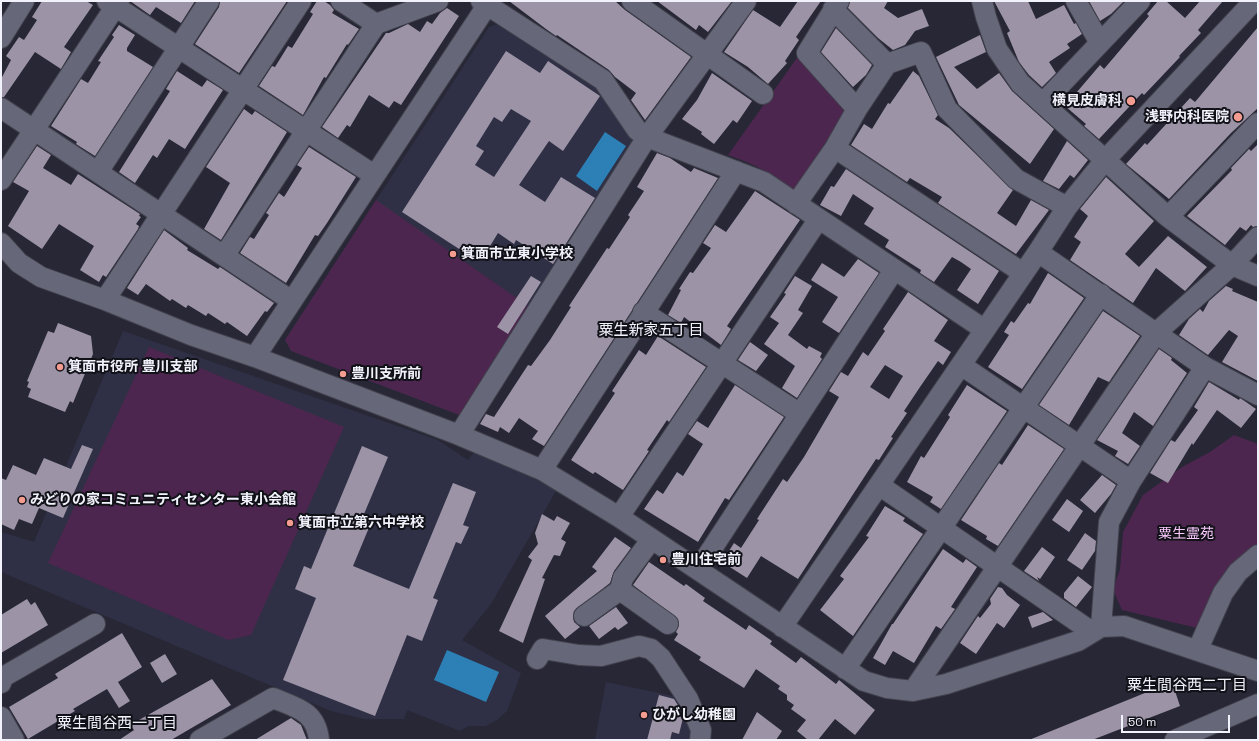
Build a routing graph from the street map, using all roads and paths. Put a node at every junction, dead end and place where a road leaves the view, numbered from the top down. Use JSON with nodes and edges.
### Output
{"nodes":[{"id":1,"x":24,"y":1,"type":"edge"},
{"id":2,"x":210,"y":1,"type":"edge"},
{"id":3,"x":301,"y":1,"type":"edge"},
{"id":4,"x":341,"y":1,"type":"edge"},
{"id":5,"x":438,"y":1,"type":"edge"},
{"id":6,"x":632,"y":1,"type":"edge"},
{"id":7,"x":746,"y":1,"type":"edge"},
{"id":8,"x":982,"y":1,"type":"edge"},
{"id":9,"x":1076,"y":1,"type":"edge"},
{"id":10,"x":1140,"y":1,"type":"edge"},
{"id":11,"x":114,"y":3,"type":"edge"},
{"id":12,"x":486,"y":3,"type":"edge"},
{"id":13,"x":1254,"y":4,"type":"edge"},
{"id":14,"x":836,"y":5,"type":"edge"},
{"id":15,"x":376,"y":24,"type":"junction"},
{"id":16,"x":1,"y":38,"type":"edge"},
{"id":17,"x":1100,"y":43,"type":"junction"},
{"id":18,"x":179,"y":49,"type":"junction"},
{"id":19,"x":707,"y":54,"type":"junction"},
{"id":20,"x":887,"y":64,"type":"junction"},
{"id":21,"x":243,"y":90,"type":"junction"},
{"id":22,"x":764,"y":94,"type":"dead end"},
{"id":23,"x":1043,"y":103,"type":"junction"},
{"id":24,"x":1,"y":108,"type":"edge"},
{"id":25,"x":857,"y":109,"type":"junction"},
{"id":26,"x":1258,"y":123,"type":"edge"},
{"id":27,"x":34,"y":130,"type":"junction"},
{"id":28,"x":306,"y":131,"type":"junction"},
{"id":29,"x":648,"y":137,"type":"junction"},
{"id":30,"x":835,"y":148,"type":"junction"},
{"id":31,"x":1106,"y":159,"type":"junction"},
{"id":32,"x":736,"y":171,"type":"junction"},
{"id":33,"x":98,"y":172,"type":"junction"},
{"id":34,"x":374,"y":175,"type":"junction"},
{"id":35,"x":1,"y":180,"type":"edge"},
{"id":36,"x":796,"y":204,"type":"junction"},
{"id":37,"x":1067,"y":207,"type":"junction"},
{"id":38,"x":162,"y":214,"type":"junction"},
{"id":39,"x":1168,"y":217,"type":"junction"},
{"id":40,"x":818,"y":220,"type":"junction"},
{"id":41,"x":1258,"y":237,"type":"edge"},
{"id":42,"x":1,"y":243,"type":"edge"},
{"id":43,"x":1038,"y":252,"type":"junction"},
{"id":44,"x":224,"y":256,"type":"junction"},
{"id":45,"x":1232,"y":265,"type":"junction"},
{"id":46,"x":894,"y":270,"type":"junction"},
{"id":47,"x":1024,"y":273,"type":"junction"},
{"id":48,"x":1258,"y":276,"type":"edge"},
{"id":49,"x":1101,"y":294,"type":"junction"},
{"id":50,"x":106,"y":300,"type":"junction"},
{"id":51,"x":292,"y":301,"type":"junction"},
{"id":52,"x":643,"y":312,"type":"junction"},
{"id":53,"x":985,"y":330,"type":"junction"},
{"id":54,"x":1157,"y":332,"type":"junction"},
{"id":55,"x":255,"y":357,"type":"junction"},
{"id":56,"x":723,"y":364,"type":"junction"},
{"id":57,"x":961,"y":365,"type":"junction"},
{"id":58,"x":1205,"y":367,"type":"junction"},
{"id":59,"x":1258,"y":395,"type":"edge"},
{"id":60,"x":1024,"y":408,"type":"junction"},
{"id":61,"x":800,"y":414,"type":"junction"},
{"id":62,"x":459,"y":435,"type":"junction"},
{"id":63,"x":1079,"y":446,"type":"junction"},
{"id":64,"x":542,"y":470,"type":"junction"},
{"id":65,"x":1131,"y":481,"type":"junction"},
{"id":66,"x":879,"y":485,"type":"junction"},
{"id":67,"x":619,"y":517,"type":"junction"},
{"id":68,"x":942,"y":528,"type":"junction"},
{"id":69,"x":651,"y":540,"type":"junction"},
{"id":70,"x":1258,"y":555,"type":"edge"},
{"id":71,"x":998,"y":568,"type":"junction"},
{"id":72,"x":698,"y":570,"type":"junction"},
{"id":73,"x":620,"y":590,"type":"junction"},
{"id":74,"x":584,"y":616,"type":"dead end"},
{"id":75,"x":95,"y":624,"type":"dead end"},
{"id":76,"x":668,"y":624,"type":"dead end"},
{"id":77,"x":782,"y":627,"type":"junction"},
{"id":78,"x":1096,"y":629,"type":"junction"},
{"id":79,"x":1198,"y":649,"type":"junction"},
{"id":80,"x":537,"y":659,"type":"dead end"},
{"id":81,"x":845,"y":669,"type":"junction"},
{"id":82,"x":1258,"y":671,"type":"edge"},
{"id":83,"x":1,"y":683,"type":"edge"},
{"id":84,"x":913,"y":691,"type":"junction"},
{"id":85,"x":1258,"y":704,"type":"edge"},
{"id":86,"x":1,"y":717,"type":"edge"},
{"id":87,"x":14,"y":740,"type":"edge"},
{"id":88,"x":200,"y":740,"type":"edge"},
{"id":89,"x":319,"y":740,"type":"edge"},
{"id":90,"x":700,"y":740,"type":"edge"},
{"id":91,"x":1176,"y":740,"type":"edge"}],
"edges":[{"from":1,"to":16,"type":"street"},
{"from":2,"to":18,"type":"street"},
{"from":3,"to":21,"type":"street"},
{"from":4,"to":15,"type":"street"},
{"from":5,"to":15,"type":"street"},
{"from":6,"to":19,"type":"street"},
{"from":7,"to":19,"type":"street"},
{"from":8,"to":23,"type":"street"},
{"from":9,"to":17,"type":"street"},
{"from":10,"to":17,"type":"street"},
{"from":11,"to":18,"type":"street"},
{"from":11,"to":27,"type":"street"},
{"from":12,"to":29,"type":"street"},
{"from":12,"to":34,"type":"street"},
{"from":13,"to":31,"type":"street"},
{"from":14,"to":20,"type":"street"},
{"from":14,"to":25,"type":"street"},
{"from":15,"to":28,"type":"street"},
{"from":17,"to":23,"type":"street"},
{"from":18,"to":21,"type":"street"},
{"from":18,"to":33,"type":"street"},
{"from":19,"to":22,"type":"street"},
{"from":19,"to":29,"type":"street"},
{"from":20,"to":25,"type":"street"},
{"from":20,"to":37,"type":"street"},
{"from":21,"to":28,"type":"street"},
{"from":21,"to":38,"type":"street"},
{"from":23,"to":31,"type":"street"},
{"from":24,"to":27,"type":"street"},
{"from":25,"to":30,"type":"street"},
{"from":26,"to":39,"type":"street"},
{"from":27,"to":33,"type":"street"},
{"from":27,"to":35,"type":"street"},
{"from":28,"to":34,"type":"street"},
{"from":28,"to":44,"type":"street"},
{"from":29,"to":32,"type":"street"},
{"from":29,"to":62,"type":"street"},
{"from":30,"to":36,"type":"street"},
{"from":30,"to":47,"type":"street"},
{"from":31,"to":37,"type":"street"},
{"from":31,"to":39,"type":"street"},
{"from":32,"to":36,"type":"street"},
{"from":32,"to":52,"type":"street"},
{"from":33,"to":38,"type":"street"},
{"from":34,"to":51,"type":"street"},
{"from":36,"to":40,"type":"street"},
{"from":37,"to":43,"type":"street"},
{"from":38,"to":44,"type":"street"},
{"from":38,"to":50,"type":"street"},
{"from":39,"to":45,"type":"street"},
{"from":40,"to":46,"type":"street"},
{"from":40,"to":56,"type":"street"},
{"from":41,"to":45,"type":"street"},
{"from":42,"to":50,"type":"street"},
{"from":43,"to":47,"type":"street"},
{"from":43,"to":49,"type":"street"},
{"from":44,"to":51,"type":"street"},
{"from":45,"to":48,"type":"street"},
{"from":45,"to":54,"type":"street"},
{"from":46,"to":53,"type":"street"},
{"from":46,"to":61,"type":"street"},
{"from":47,"to":53,"type":"street"},
{"from":49,"to":54,"type":"street"},
{"from":49,"to":60,"type":"street"},
{"from":50,"to":55,"type":"street"},
{"from":51,"to":55,"type":"street"},
{"from":52,"to":56,"type":"street"},
{"from":52,"to":64,"type":"street"},
{"from":53,"to":57,"type":"street"},
{"from":54,"to":58,"type":"street"},
{"from":54,"to":63,"type":"street"},
{"from":55,"to":62,"type":"street"},
{"from":56,"to":61,"type":"street"},
{"from":56,"to":67,"type":"street"},
{"from":57,"to":60,"type":"street"},
{"from":57,"to":66,"type":"street"},
{"from":58,"to":59,"type":"street"},
{"from":58,"to":65,"type":"street"},
{"from":60,"to":63,"type":"street"},
{"from":60,"to":68,"type":"street"},
{"from":61,"to":72,"type":"street"},
{"from":62,"to":64,"type":"street"},
{"from":63,"to":65,"type":"street"},
{"from":63,"to":71,"type":"street"},
{"from":64,"to":67,"type":"street"},
{"from":65,"to":78,"type":"street"},
{"from":66,"to":68,"type":"street"},
{"from":66,"to":77,"type":"street"},
{"from":67,"to":69,"type":"street"},
{"from":68,"to":71,"type":"street"},
{"from":68,"to":81,"type":"street"},
{"from":69,"to":72,"type":"street"},
{"from":69,"to":73,"type":"street"},
{"from":70,"to":79,"type":"street"},
{"from":71,"to":78,"type":"street"},
{"from":71,"to":84,"type":"street"},
{"from":72,"to":77,"type":"street"},
{"from":73,"to":74,"type":"street"},
{"from":73,"to":76,"type":"street"},
{"from":75,"to":83,"type":"street"},
{"from":77,"to":81,"type":"street"},
{"from":78,"to":79,"type":"street"},
{"from":78,"to":84,"type":"street"},
{"from":79,"to":82,"type":"street"},
{"from":80,"to":90,"type":"street"},
{"from":81,"to":84,"type":"street"},
{"from":85,"to":91,"type":"street"},
{"from":86,"to":87,"type":"street"},
{"from":88,"to":89,"type":"street"}]}
